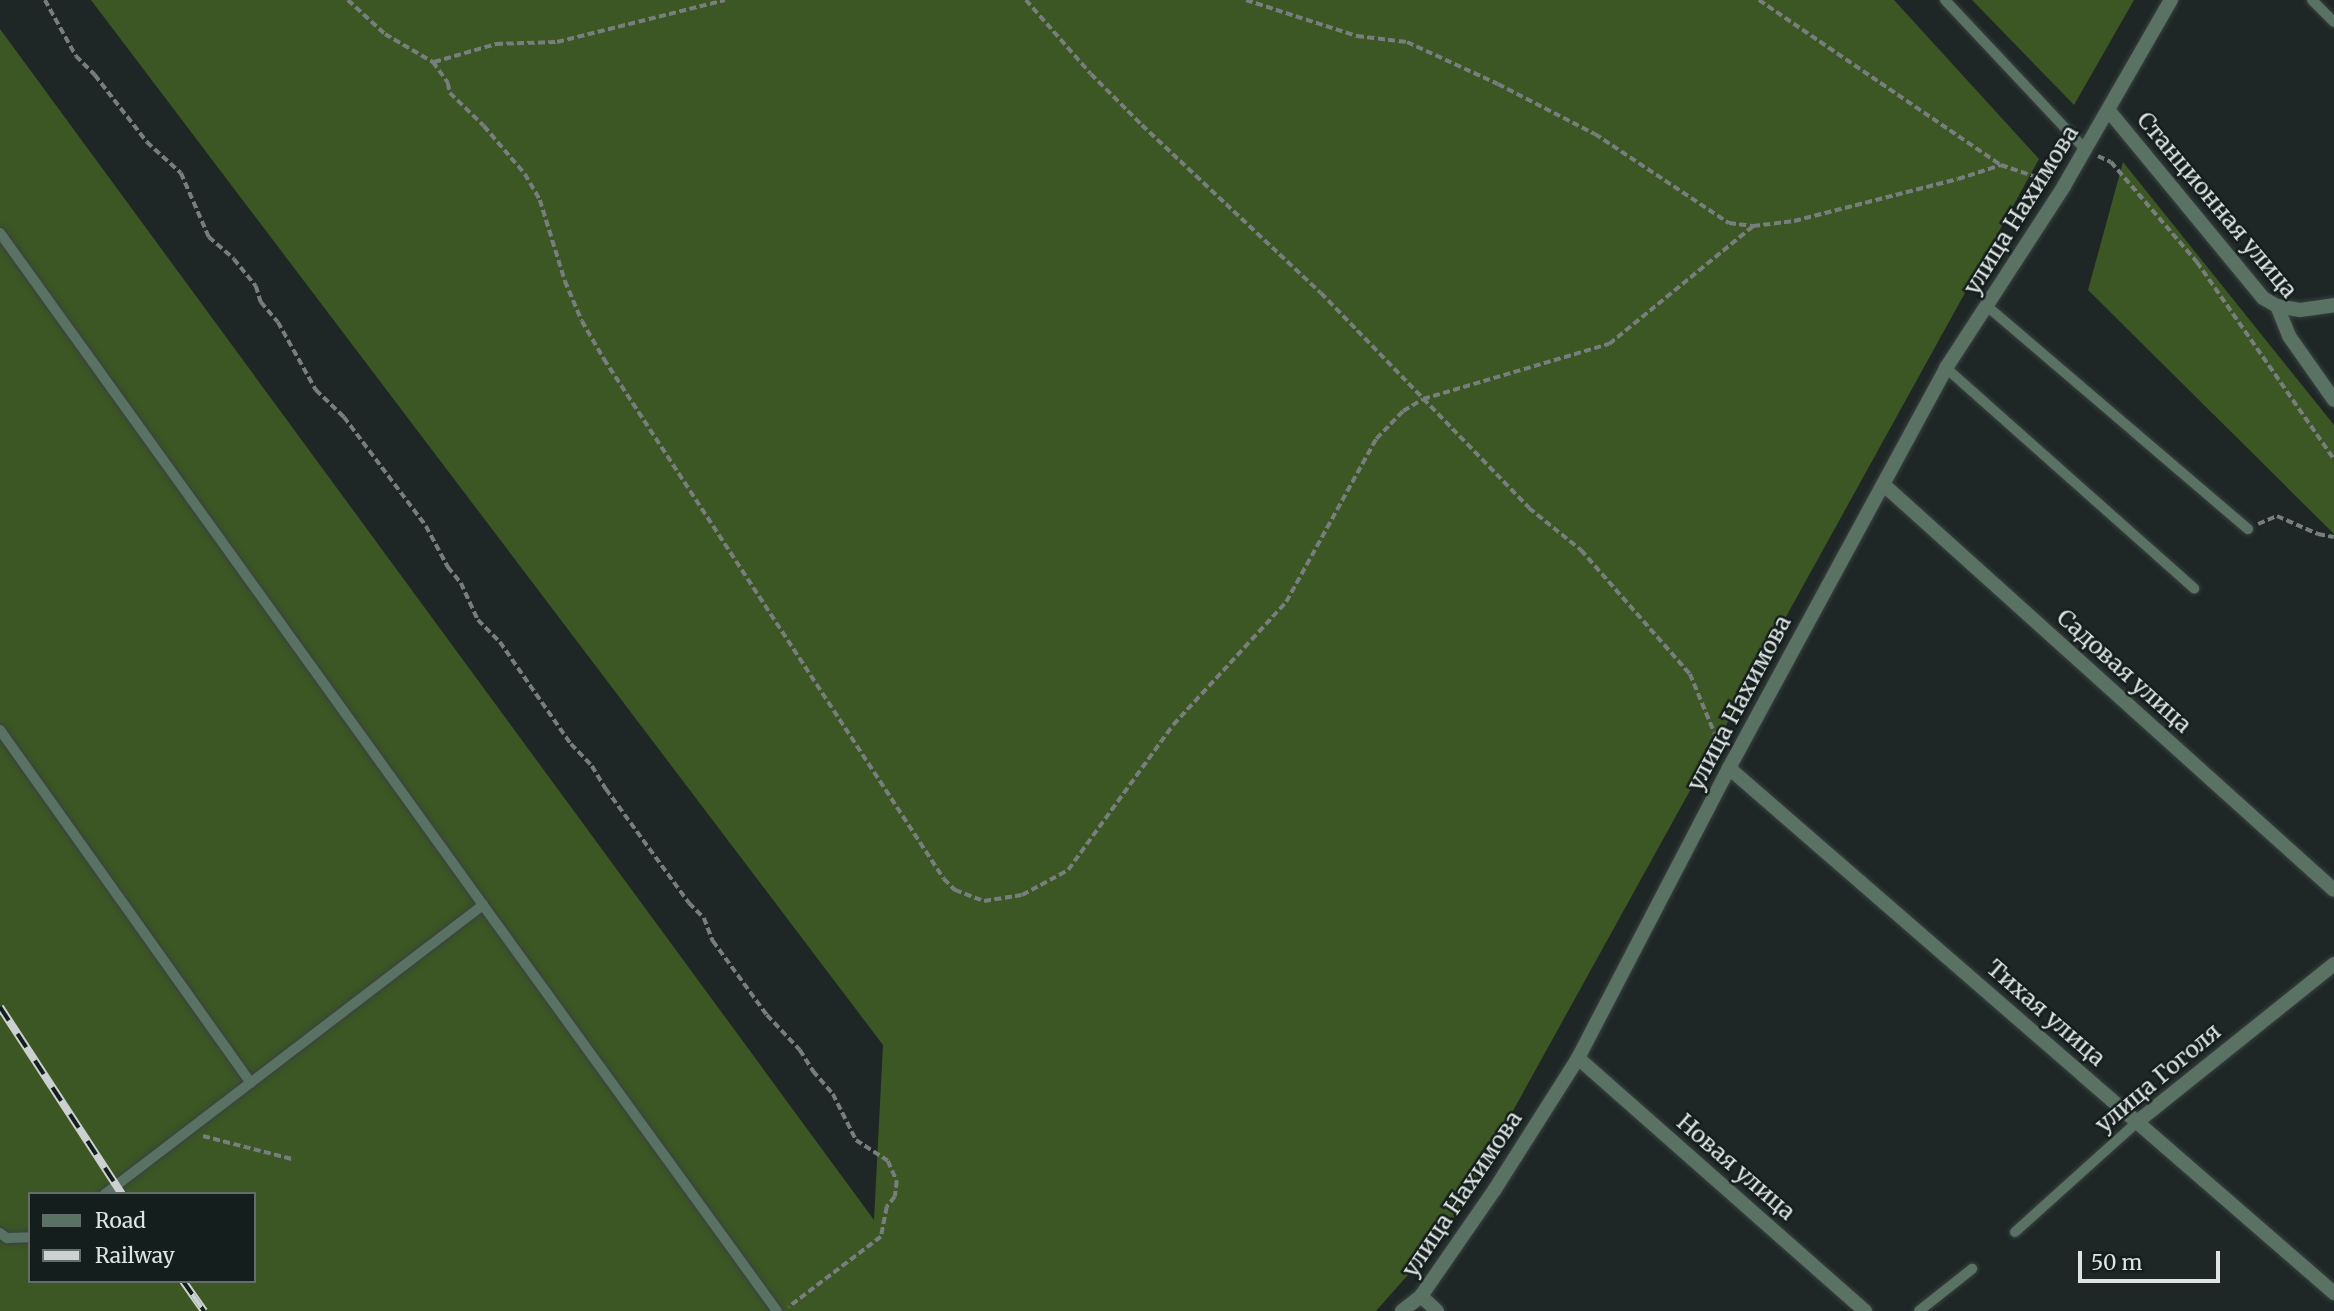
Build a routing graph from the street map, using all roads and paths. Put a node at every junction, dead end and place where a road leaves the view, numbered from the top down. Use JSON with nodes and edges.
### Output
{"nodes":[{"id":1,"x":45,"y":0,"type":"edge"},
{"id":2,"x":348,"y":0,"type":"edge"},
{"id":3,"x":725,"y":0,"type":"edge"},
{"id":4,"x":1026,"y":0,"type":"edge"},
{"id":5,"x":1246,"y":0,"type":"edge"},
{"id":6,"x":1759,"y":0,"type":"edge"},
{"id":7,"x":1945,"y":0,"type":"edge"},
{"id":8,"x":2171,"y":0,"type":"edge"},
{"id":9,"x":2312,"y":0,"type":"edge"},
{"id":10,"x":2334,"y":22,"type":"edge"},
{"id":11,"x":433,"y":62,"type":"junction"},
{"id":12,"x":2109,"y":111,"type":"junction"},
{"id":13,"x":2085,"y":150,"type":"junction"},
{"id":14,"x":2001,"y":165,"type":"junction"},
{"id":15,"x":2064,"y":186,"type":"junction"},
{"id":16,"x":1753,"y":226,"type":"junction"},
{"id":17,"x":0,"y":233,"type":"edge"},
{"id":18,"x":2334,"y":305,"type":"edge"},
{"id":19,"x":2277,"y":306,"type":"junction"},
{"id":20,"x":1988,"y":307,"type":"junction"},
{"id":21,"x":1946,"y":368,"type":"junction"},
{"id":22,"x":1423,"y":399,"type":"junction"},
{"id":23,"x":2334,"y":400,"type":"edge"},
{"id":24,"x":2334,"y":459,"type":"edge"},
{"id":25,"x":1884,"y":485,"type":"junction"},
{"id":26,"x":2248,"y":529,"type":"joint"},
{"id":27,"x":2334,"y":537,"type":"edge"},
{"id":28,"x":2194,"y":588,"type":"dead end"},
{"id":29,"x":0,"y":730,"type":"edge"},
{"id":30,"x":1729,"y":768,"type":"junction"},
{"id":31,"x":2334,"y":890,"type":"edge"},
{"id":32,"x":483,"y":905,"type":"junction"},
{"id":33,"x":2334,"y":964,"type":"edge"},
{"id":34,"x":1578,"y":1058,"type":"junction"},
{"id":35,"x":251,"y":1083,"type":"junction"},
{"id":36,"x":2137,"y":1122,"type":"junction"},
{"id":37,"x":187,"y":1132,"type":"junction"},
{"id":38,"x":292,"y":1159,"type":"dead end"},
{"id":39,"x":108,"y":1192,"type":"edge"},
{"id":40,"x":2015,"y":1232,"type":"dead end"},
{"id":41,"x":0,"y":1234,"type":"edge"},
{"id":42,"x":28,"y":1237,"type":"edge"},
{"id":43,"x":1972,"y":1269,"type":"dead end"},
{"id":44,"x":2334,"y":1293,"type":"edge"},
{"id":45,"x":1421,"y":1296,"type":"junction"},
{"id":46,"x":777,"y":1311,"type":"edge"},
{"id":47,"x":783,"y":1311,"type":"edge"},
{"id":48,"x":1402,"y":1311,"type":"edge"},
{"id":49,"x":1437,"y":1311,"type":"edge"},
{"id":50,"x":1864,"y":1311,"type":"edge"},
{"id":51,"x":1919,"y":1311,"type":"edge"}],
"edges":[{"from":1,"to":47,"type":"path"},
{"from":2,"to":11,"type":"path"},
{"from":3,"to":11,"type":"path"},
{"from":4,"to":22,"type":"path"},
{"from":5,"to":16,"type":"path"},
{"from":6,"to":14,"type":"path"},
{"from":7,"to":13,"type":"lane"},
{"from":8,"to":12,"type":"street","name":"улица Нахимова"},
{"from":9,"to":10,"type":"lane"},
{"from":11,"to":22,"type":"path"},
{"from":12,"to":13,"type":"street","name":"улица Нахимова"},
{"from":12,"to":19,"type":"street","name":"Станционная улица"},
{"from":13,"to":15,"type":"street","name":"улица Нахимова"},
{"from":13,"to":24,"type":"path"},
{"from":14,"to":15,"type":"path"},
{"from":14,"to":16,"type":"path"},
{"from":15,"to":20,"type":"street","name":"улица Нахимова"},
{"from":16,"to":22,"type":"path"},
{"from":17,"to":32,"type":"lane"},
{"from":18,"to":19,"type":"street"},
{"from":19,"to":23,"type":"street","name":"Станционная улица"},
{"from":20,"to":21,"type":"street","name":"улица Нахимова"},
{"from":20,"to":26,"type":"lane"},
{"from":21,"to":25,"type":"street","name":"улица Нахимова"},
{"from":21,"to":28,"type":"lane"},
{"from":22,"to":30,"type":"path"},
{"from":25,"to":30,"type":"street","name":"улица Нахимова"},
{"from":25,"to":31,"type":"street","name":"Садовая улица"},
{"from":26,"to":27,"type":"path"},
{"from":29,"to":35,"type":"lane"},
{"from":30,"to":34,"type":"street","name":"улица Нахимова"},
{"from":30,"to":36,"type":"street","name":"Тихая улица"},
{"from":32,"to":35,"type":"lane"},
{"from":32,"to":46,"type":"lane"},
{"from":33,"to":36,"type":"street","name":"улица Гоголя"},
{"from":34,"to":45,"type":"street","name":"улица Нахимова"},
{"from":34,"to":50,"type":"street","name":"Новая улица"},
{"from":35,"to":37,"type":"lane"},
{"from":36,"to":40,"type":"lane","name":"улица Гоголя"},
{"from":36,"to":44,"type":"street","name":"Тихая улица"},
{"from":37,"to":38,"type":"path"},
{"from":37,"to":39,"type":"lane"},
{"from":41,"to":42,"type":"lane"},
{"from":43,"to":51,"type":"lane"},
{"from":45,"to":48,"type":"street","name":"улица Нахимова"},
{"from":45,"to":49,"type":"street"}]}
